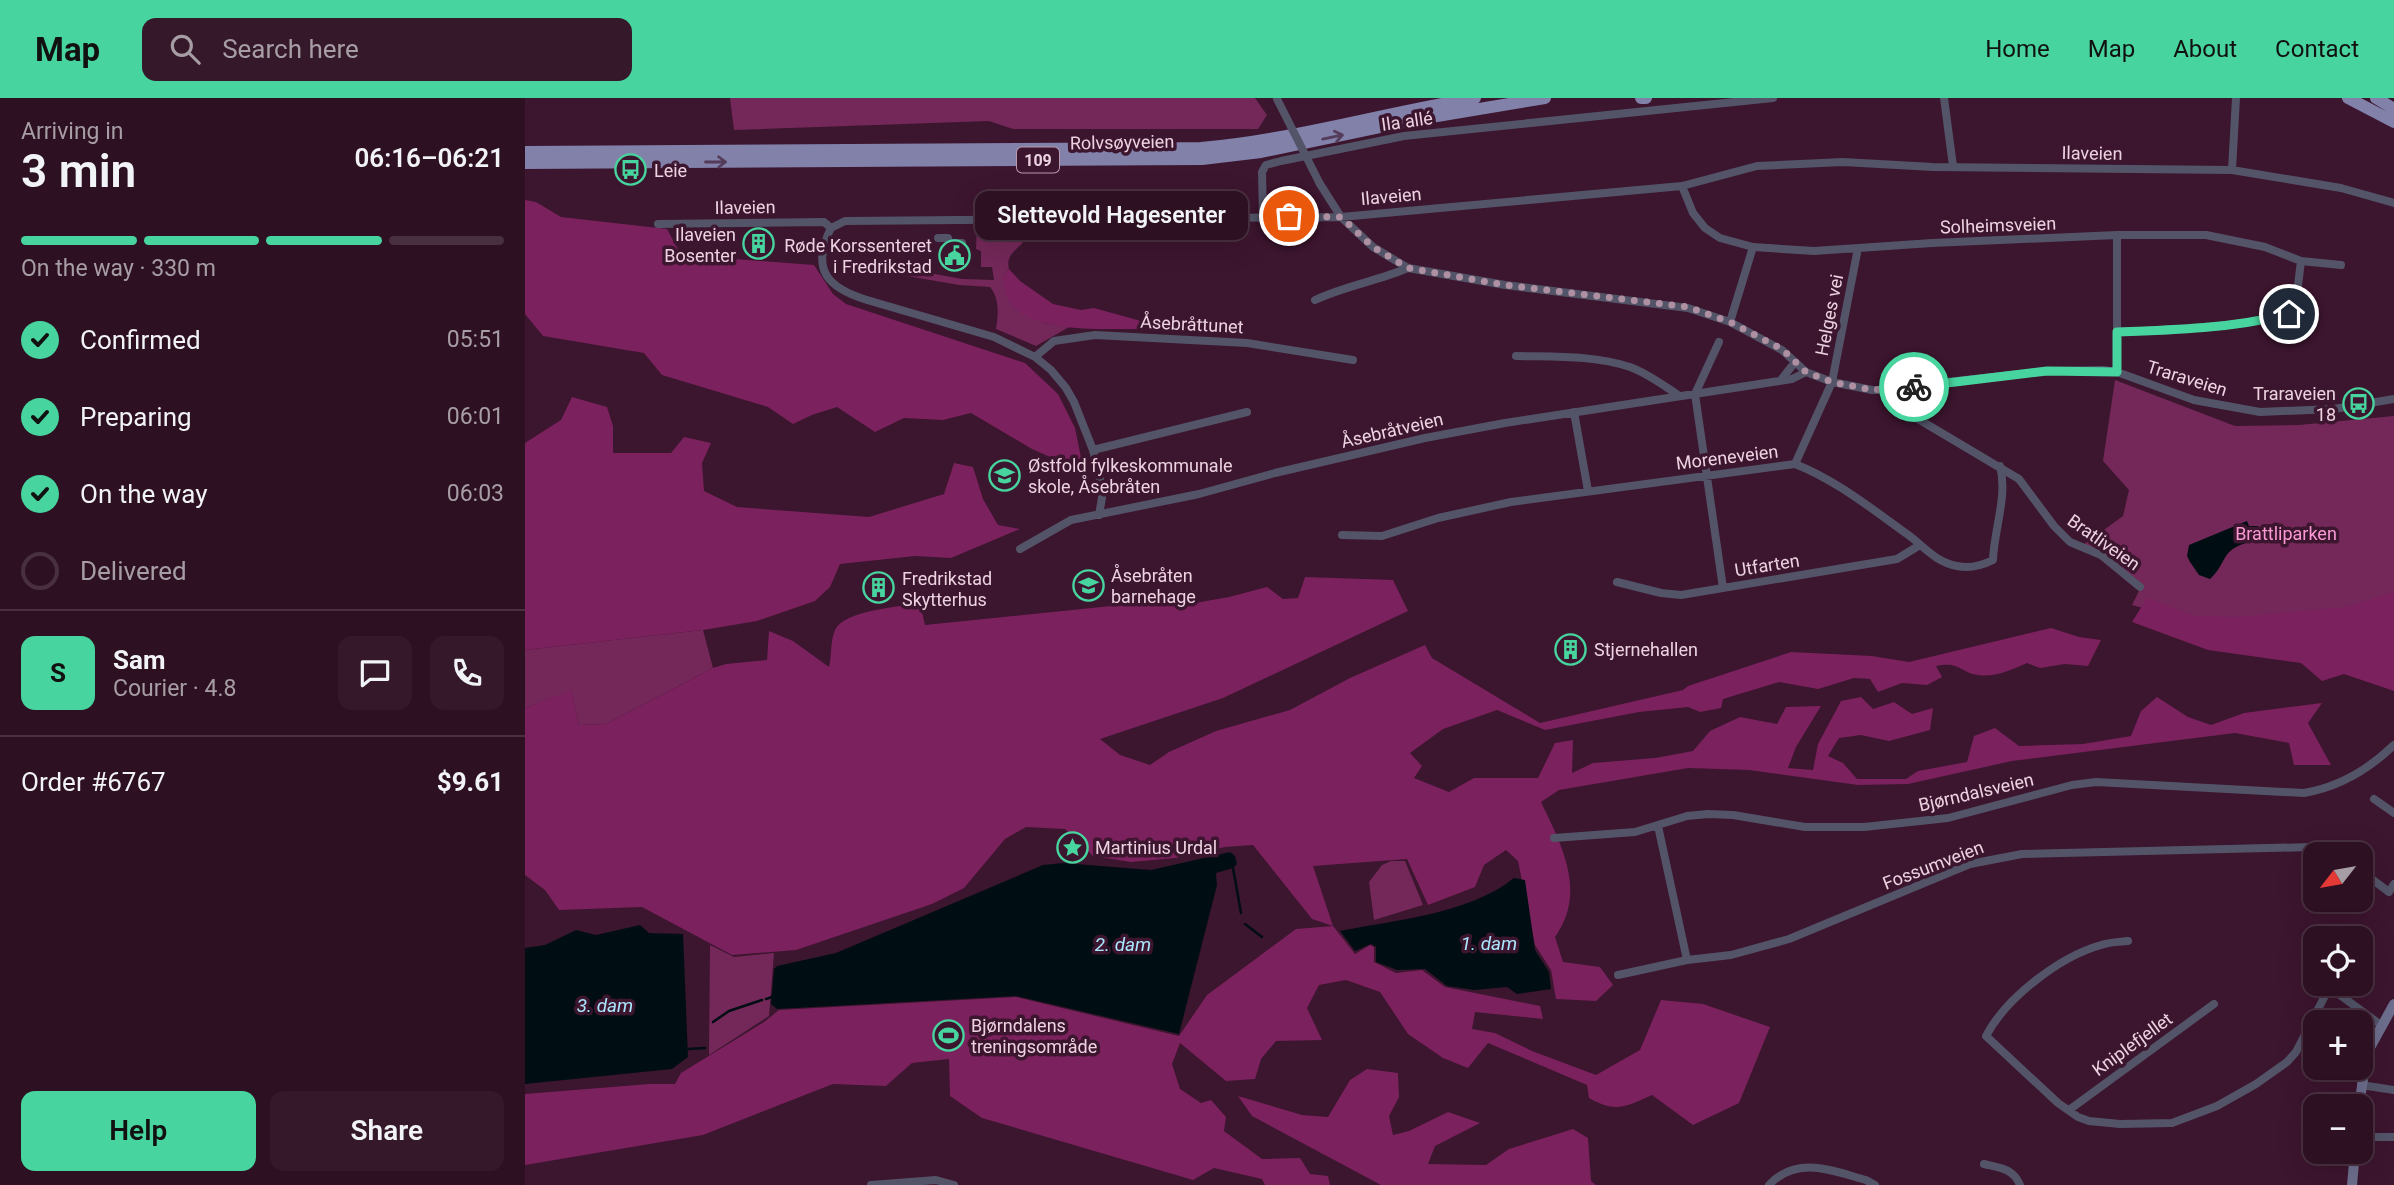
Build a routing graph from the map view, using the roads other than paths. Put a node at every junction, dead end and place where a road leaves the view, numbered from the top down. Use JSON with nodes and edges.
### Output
{"nodes":[{"id":1,"x":1277,"y":98,"type":"edge"},
{"id":2,"x":1475,"y":98,"type":"edge"},
{"id":3,"x":1545,"y":98,"type":"edge"},
{"id":4,"x":1641,"y":98,"type":"edge"},
{"id":5,"x":1646,"y":98,"type":"edge"},
{"id":6,"x":1773,"y":98,"type":"edge"},
{"id":7,"x":1944,"y":98,"type":"edge"},
{"id":8,"x":2236,"y":98,"type":"edge"},
{"id":9,"x":2348,"y":98,"type":"edge"},
{"id":10,"x":2376,"y":98,"type":"edge"},
{"id":11,"x":2394,"y":108,"type":"edge"},
{"id":12,"x":2394,"y":122,"type":"edge"},
{"id":13,"x":525,"y":152,"type":"edge"},
{"id":14,"x":525,"y":163,"type":"edge"},
{"id":15,"x":1952,"y":166,"type":"junction"},
{"id":16,"x":2232,"y":170,"type":"junction"},
{"id":17,"x":1682,"y":186,"type":"junction"},
{"id":18,"x":2394,"y":203,"type":"edge"},
{"id":19,"x":1263,"y":216,"type":"junction"},
{"id":20,"x":1341,"y":217,"type":"junction"},
{"id":21,"x":658,"y":225,"type":"dead end"},
{"id":22,"x":831,"y":228,"type":"junction"},
{"id":23,"x":2117,"y":235,"type":"junction"},
{"id":24,"x":937,"y":238,"type":"dead end"},
{"id":25,"x":962,"y":243,"type":"dead end"},
{"id":26,"x":1753,"y":247,"type":"junction"},
{"id":27,"x":1858,"y":248,"type":"junction"},
{"id":28,"x":2301,"y":261,"type":"junction"},
{"id":29,"x":2341,"y":265,"type":"dead end"},
{"id":30,"x":1408,"y":268,"type":"junction"},
{"id":31,"x":1315,"y":300,"type":"dead end"},
{"id":32,"x":1730,"y":322,"type":"junction"},
{"id":33,"x":2117,"y":332,"type":"junction"},
{"id":34,"x":1719,"y":342,"type":"dead end"},
{"id":35,"x":1516,"y":356,"type":"dead end"},
{"id":36,"x":1035,"y":357,"type":"junction"},
{"id":37,"x":1353,"y":360,"type":"dead end"},
{"id":38,"x":1795,"y":362,"type":"junction"},
{"id":39,"x":1806,"y":372,"type":"junction"},
{"id":40,"x":2117,"y":372,"type":"junction"},
{"id":41,"x":1781,"y":380,"type":"junction"},
{"id":42,"x":1832,"y":382,"type":"junction"},
{"id":43,"x":1898,"y":390,"type":"junction"},
{"id":44,"x":1695,"y":394,"type":"junction"},
{"id":45,"x":1678,"y":395,"type":"junction"},
{"id":46,"x":2394,"y":398,"type":"edge"},
{"id":47,"x":1247,"y":412,"type":"dead end"},
{"id":48,"x":1574,"y":412,"type":"junction"},
{"id":49,"x":1093,"y":450,"type":"junction"},
{"id":50,"x":1795,"y":464,"type":"junction"},
{"id":51,"x":2000,"y":466,"type":"junction"},
{"id":52,"x":1707,"y":476,"type":"junction"},
{"id":53,"x":1588,"y":491,"type":"junction"},
{"id":54,"x":1099,"y":514,"type":"junction"},
{"id":55,"x":1342,"y":535,"type":"dead end"},
{"id":56,"x":1920,"y":545,"type":"junction"},
{"id":57,"x":1020,"y":549,"type":"dead end"},
{"id":58,"x":1617,"y":582,"type":"dead end"},
{"id":59,"x":2140,"y":587,"type":"dead end"},
{"id":60,"x":1723,"y":588,"type":"junction"},
{"id":61,"x":2394,"y":745,"type":"edge"},
{"id":62,"x":2374,"y":799,"type":"dead end"},
{"id":63,"x":2394,"y":813,"type":"edge"},
{"id":64,"x":1658,"y":826,"type":"junction"},
{"id":65,"x":1554,"y":838,"type":"dead end"},
{"id":66,"x":2303,"y":847,"type":"edge"},
{"id":67,"x":2373,"y":878,"type":"edge"},
{"id":68,"x":2391,"y":888,"type":"edge"},
{"id":69,"x":2128,"y":941,"type":"dead end"},
{"id":70,"x":1687,"y":960,"type":"junction"},
{"id":71,"x":1618,"y":975,"type":"dead end"},
{"id":72,"x":2325,"y":996,"type":"edge"},
{"id":73,"x":2343,"y":996,"type":"edge"},
{"id":74,"x":2214,"y":1004,"type":"dead end"},
{"id":75,"x":2394,"y":1004,"type":"edge"},
{"id":76,"x":2381,"y":1025,"type":"junction"},
{"id":77,"x":2361,"y":1085,"type":"junction"},
{"id":78,"x":2394,"y":1090,"type":"edge"},
{"id":79,"x":2360,"y":1094,"type":"edge"},
{"id":80,"x":2069,"y":1110,"type":"junction"},
{"id":81,"x":2373,"y":1137,"type":"edge"},
{"id":82,"x":2394,"y":1137,"type":"edge"},
{"id":83,"x":1984,"y":1164,"type":"dead end"},
{"id":84,"x":2354,"y":1164,"type":"edge"},
{"id":85,"x":883,"y":1184,"type":"edge"},
{"id":86,"x":871,"y":1185,"type":"edge"},
{"id":87,"x":954,"y":1185,"type":"edge"},
{"id":88,"x":1769,"y":1185,"type":"edge"},
{"id":89,"x":1875,"y":1185,"type":"edge"},
{"id":90,"x":2020,"y":1185,"type":"edge"},
{"id":91,"x":2352,"y":1185,"type":"edge"}],
"edges":[{"from":1,"to":20,"type":"street","name":"Traraveien","bridge":true},
{"from":2,"to":13,"type":"main road","name":"Rolvsøyveien","number":"109"},
{"from":14,"to":3,"type":"main road","name":"Rolvsøyveien","number":"109","one_way":true},
{"from":4,"to":5,"type":"main road"},
{"from":6,"to":19,"type":"street","name":"Ila allé"},
{"from":7,"to":15,"type":"street"},
{"from":8,"to":16,"type":"street"},
{"from":9,"to":12,"type":"main road"},
{"from":10,"to":11,"type":"main road"},
{"from":15,"to":16,"type":"street","name":"Ilaveien"},
{"from":15,"to":17,"type":"street","name":"Ilaveien"},
{"from":16,"to":18,"type":"street","name":"Ilaveien"},
{"from":17,"to":20,"type":"street","name":"Ilaveien"},
{"from":17,"to":26,"type":"street","name":"Solheimsveien"},
{"from":19,"to":20,"type":"street","name":"Ilaveien"},
{"from":19,"to":22,"type":"street","name":"Ilaveien"},
{"from":20,"to":30,"type":"street","name":"Traraveien"},
{"from":21,"to":22,"type":"street","name":"Ilaveien"},
{"from":22,"to":36,"type":"street"},
{"from":23,"to":27,"type":"street","name":"Solheimsveien"},
{"from":23,"to":28,"type":"street","name":"Solheimsveien"},
{"from":23,"to":33,"type":"street"},
{"from":24,"to":25,"type":"street"},
{"from":26,"to":27,"type":"street","name":"Solheimsveien"},
{"from":26,"to":32,"type":"street"},
{"from":27,"to":42,"type":"street","name":"Helges vei"},
{"from":28,"to":29,"type":"street","name":"Solheimsveien"},
{"from":28,"to":33,"type":"street"},
{"from":30,"to":31,"type":"street"},
{"from":30,"to":32,"type":"street","name":"Traraveien"},
{"from":32,"to":38,"type":"street","name":"Traraveien"},
{"from":33,"to":40,"type":"street"},
{"from":34,"to":44,"type":"street"},
{"from":35,"to":45,"type":"street"},
{"from":36,"to":37,"type":"street","name":"Åsebråttunet"},
{"from":36,"to":49,"type":"street"},
{"from":38,"to":39,"type":"street","name":"Traraveien"},
{"from":38,"to":41,"type":"street"},
{"from":39,"to":41,"type":"street","name":"Åsebråtveien"},
{"from":39,"to":42,"type":"street","name":"Traraveien"},
{"from":40,"to":43,"type":"street","name":"Traraveien"},
{"from":40,"to":46,"type":"street","name":"Traraveien"},
{"from":41,"to":44,"type":"street","name":"Åsebråtveien"},
{"from":42,"to":43,"type":"street","name":"Traraveien"},
{"from":42,"to":50,"type":"street","name":"Helges vei"},
{"from":43,"to":51,"type":"street","name":"Bratliveien"},
{"from":44,"to":45,"type":"street","name":"Åsebråtveien"},
{"from":44,"to":52,"type":"street"},
{"from":45,"to":48,"type":"street","name":"Åsebråtveien"},
{"from":47,"to":49,"type":"street"},
{"from":48,"to":53,"type":"street"},
{"from":48,"to":54,"type":"street","name":"Åsebråtveien"},
{"from":49,"to":54,"type":"street"},
{"from":50,"to":52,"type":"street","name":"Moreneveien"},
{"from":50,"to":56,"type":"street","name":"Moreneveien"},
{"from":51,"to":56,"type":"street","name":"Moreneveien"},
{"from":51,"to":59,"type":"street","name":"Bratliveien"},
{"from":52,"to":53,"type":"street","name":"Moreneveien"},
{"from":52,"to":60,"type":"street"},
{"from":53,"to":55,"type":"street","name":"Moreneveien"},
{"from":54,"to":57,"type":"street","name":"Åsebråtveien"},
{"from":56,"to":60,"type":"street","name":"Utfarten"},
{"from":58,"to":60,"type":"street","name":"Utfarten"},
{"from":61,"to":64,"type":"street","name":"Bjørndalsveien"},
{"from":62,"to":63,"type":"street"},
{"from":64,"to":65,"type":"street","name":"Bjørndalsveien"},
{"from":64,"to":70,"type":"street"},
{"from":66,"to":70,"type":"street","name":"Fossumveien"},
{"from":67,"to":68,"type":"street"},
{"from":69,"to":80,"type":"street"},
{"from":70,"to":71,"type":"street","name":"Fossumveien"},
{"from":72,"to":80,"type":"street"},
{"from":73,"to":76,"type":"street"},
{"from":74,"to":80,"type":"street","name":"Kniplefjellet"},
{"from":75,"to":76,"type":"street"},
{"from":76,"to":77,"type":"street"},
{"from":77,"to":78,"type":"street"},
{"from":77,"to":79,"type":"street"},
{"from":81,"to":82,"type":"street"},
{"from":83,"to":90,"type":"street"},
{"from":84,"to":91,"type":"street"},
{"from":85,"to":86,"type":"street"},
{"from":85,"to":87,"type":"street"},
{"from":88,"to":89,"type":"street"}]}
